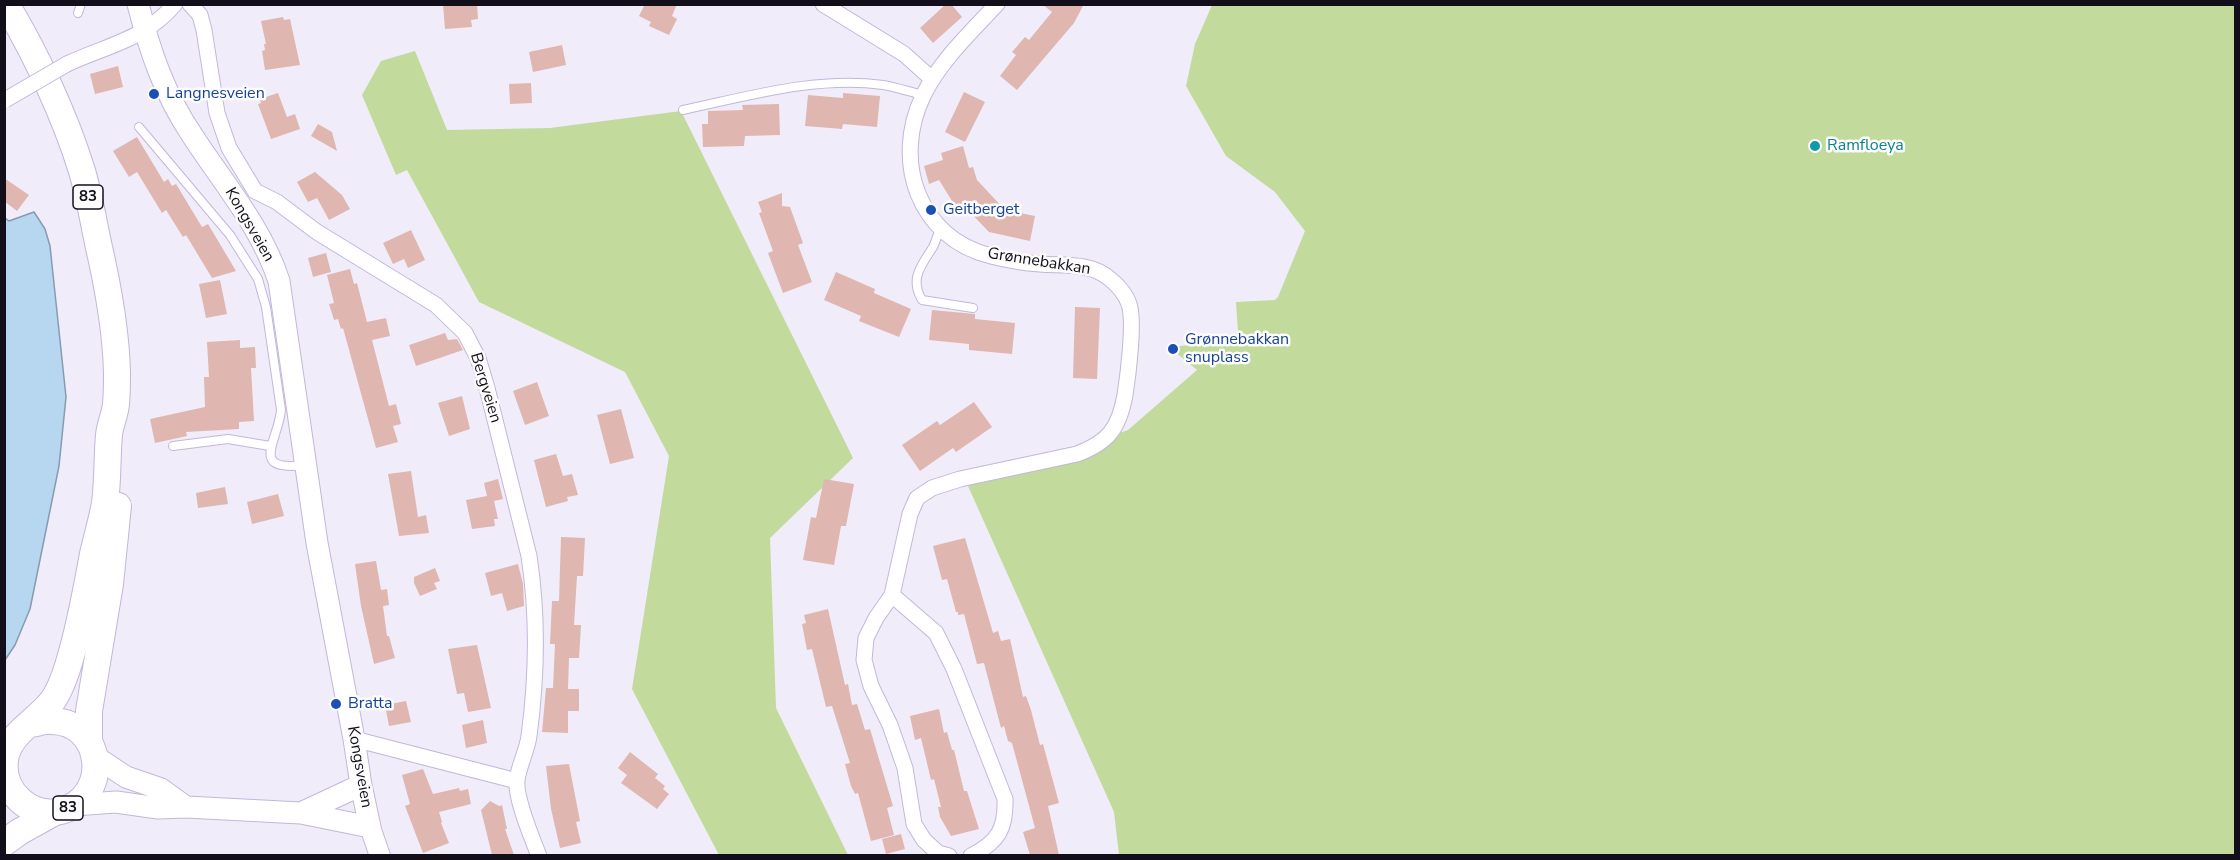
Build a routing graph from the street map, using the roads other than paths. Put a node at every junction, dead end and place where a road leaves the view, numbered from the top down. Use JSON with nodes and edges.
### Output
{"nodes":[{"id":1,"x":6,"y":4,"type":"edge"},
{"id":2,"x":138,"y":4,"type":"edge"},
{"id":3,"x":175,"y":4,"type":"edge"},
{"id":4,"x":190,"y":4,"type":"edge"},
{"id":5,"x":823,"y":4,"type":"edge"},
{"id":6,"x":987,"y":8,"type":"edge"},
{"id":7,"x":145,"y":32,"type":"junction"},
{"id":8,"x":932,"y":79,"type":"junction"},
{"id":9,"x":923,"y":95,"type":"junction"},
{"id":10,"x":5,"y":100,"type":"edge"},
{"id":11,"x":684,"y":110,"type":"dead end"},
{"id":12,"x":139,"y":127,"type":"dead end"},
{"id":13,"x":940,"y":228,"type":"junction"},
{"id":14,"x":973,"y":308,"type":"dead end"},
{"id":15,"x":116,"y":405,"type":"junction"},
{"id":16,"x":173,"y":446,"type":"dead end"},
{"id":17,"x":270,"y":446,"type":"junction"},
{"id":18,"x":307,"y":464,"type":"junction"},
{"id":19,"x":892,"y":595,"type":"junction"},
{"id":20,"x":31,"y":724,"type":"junction"},
{"id":21,"x":354,"y":739,"type":"junction"},
{"id":22,"x":92,"y":750,"type":"junction"},
{"id":23,"x":517,"y":782,"type":"junction"},
{"id":24,"x":361,"y":785,"type":"junction"},
{"id":25,"x":186,"y":807,"type":"junction"},
{"id":26,"x":65,"y":808,"type":"junction"},
{"id":27,"x":301,"y":813,"type":"junction"},
{"id":28,"x":370,"y":827,"type":"junction"},
{"id":29,"x":4,"y":843,"type":"edge"},
{"id":30,"x":380,"y":855,"type":"edge"},
{"id":31,"x":539,"y":855,"type":"edge"},
{"id":32,"x":949,"y":855,"type":"edge"},
{"id":33,"x":971,"y":855,"type":"edge"}],
"edges":[{"from":1,"to":15,"type":"highway","number":"83"},
{"from":2,"to":7,"type":"main road","name":"Kongsveien"},
{"from":3,"to":7,"type":"street"},
{"from":4,"to":23,"type":"street","name":"Bergveien"},
{"from":5,"to":8,"type":"street"},
{"from":6,"to":8,"type":"street","name":"Grønnebakkan"},
{"from":7,"to":10,"type":"street","bridge":true},
{"from":7,"to":18,"type":"main road","name":"Kongsveien"},
{"from":8,"to":9,"type":"street","name":"Grønnebakkan"},
{"from":9,"to":11,"type":"lane"},
{"from":9,"to":13,"type":"street","name":"Grønnebakkan"},
{"from":12,"to":17,"type":"lane","name":"Kongsveien"},
{"from":13,"to":14,"type":"lane"},
{"from":13,"to":19,"type":"street","name":"Grønnebakkan"},
{"from":15,"to":20,"type":"highway","number":"83"},
{"from":15,"to":22,"type":"highway","number":"83"},
{"from":16,"to":17,"type":"lane"},
{"from":17,"to":18,"type":"lane"},
{"from":18,"to":21,"type":"main road","name":"Kongsveien"},
{"from":19,"to":32,"type":"street","name":"Grønnebakkan"},
{"from":19,"to":33,"type":"street"},
{"from":20,"to":22,"type":"highway"},
{"from":20,"to":26,"type":"highway","number":"83"},
{"from":21,"to":23,"type":"street"},
{"from":21,"to":24,"type":"main road","name":"Kongsveien"},
{"from":22,"to":25,"type":"main road"},
{"from":22,"to":26,"type":"highway","number":"83"},
{"from":23,"to":31,"type":"street","name":"Bergveien"},
{"from":24,"to":27,"type":"main road"},
{"from":24,"to":28,"type":"main road","name":"Kongsveien"},
{"from":25,"to":26,"type":"main road"},
{"from":25,"to":27,"type":"main road"},
{"from":26,"to":29,"type":"highway","number":"83"},
{"from":27,"to":28,"type":"main road"},
{"from":28,"to":30,"type":"street","name":"Kongsveien"}]}
